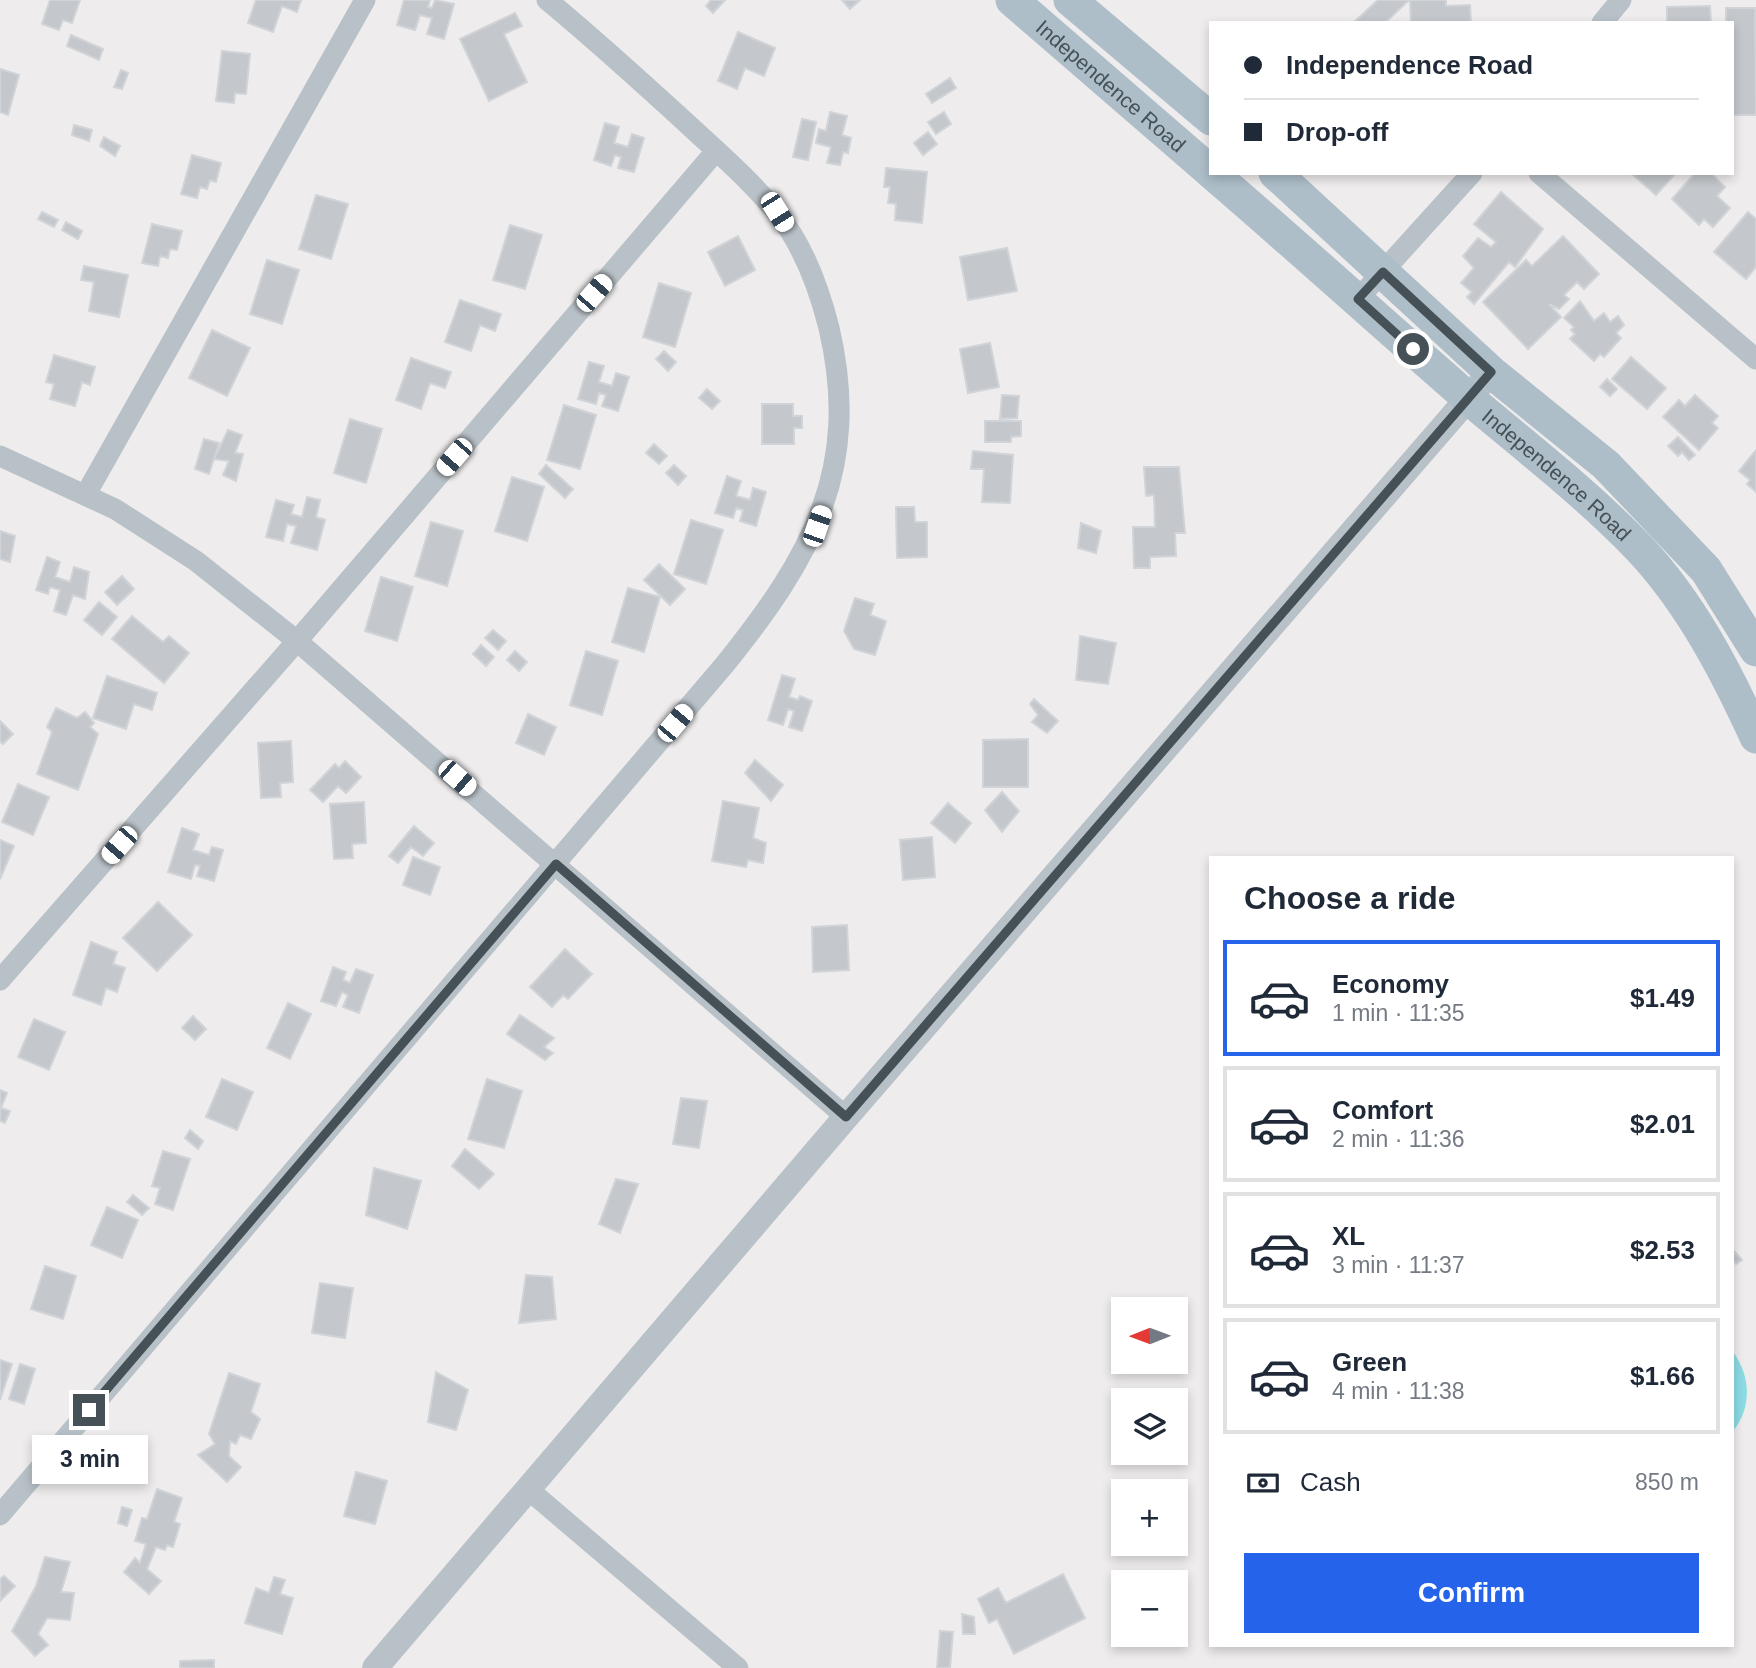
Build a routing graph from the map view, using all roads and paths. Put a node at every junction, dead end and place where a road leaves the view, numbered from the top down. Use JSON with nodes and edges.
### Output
{"nodes":[{"id":1,"x":365,"y":0,"type":"edge"},
{"id":2,"x":547,"y":0,"type":"edge"},
{"id":3,"x":1012,"y":0,"type":"edge"},
{"id":4,"x":1070,"y":0,"type":"edge"},
{"id":5,"x":1621,"y":0,"type":"edge"},
{"id":6,"x":1604,"y":21,"type":"edge"},
{"id":7,"x":1209,"y":117,"type":"edge"},
{"id":8,"x":716,"y":150,"type":"junction"},
{"id":9,"x":1209,"y":170,"type":"edge"},
{"id":10,"x":1214,"y":175,"type":"edge"},
{"id":11,"x":1277,"y":175,"type":"edge"},
{"id":12,"x":1470,"y":175,"type":"edge"},
{"id":13,"x":1541,"y":175,"type":"edge"},
{"id":14,"x":1383,"y":272,"type":"junction"},
{"id":15,"x":1358,"y":299,"type":"junction"},
{"id":16,"x":1756,"y":359,"type":"edge"},
{"id":17,"x":1491,"y":372,"type":"junction"},
{"id":18,"x":1468,"y":398,"type":"junction"},
{"id":19,"x":0,"y":456,"type":"edge"},
{"id":20,"x":86,"y":494,"type":"junction"},
{"id":21,"x":297,"y":641,"type":"junction"},
{"id":22,"x":1756,"y":650,"type":"edge"},
{"id":23,"x":1756,"y":737,"type":"edge"},
{"id":24,"x":556,"y":864,"type":"junction"},
{"id":25,"x":0,"y":980,"type":"edge"},
{"id":26,"x":846,"y":1117,"type":"junction"},
{"id":27,"x":529,"y":1490,"type":"junction"},
{"id":28,"x":0,"y":1515,"type":"edge"},
{"id":29,"x":375,"y":1668,"type":"edge"},
{"id":30,"x":738,"y":1668,"type":"edge"}],
"edges":[{"from":1,"to":20,"type":"street"},
{"from":2,"to":8,"type":"street"},
{"from":3,"to":9,"type":"main road","name":"Independence Road"},
{"from":4,"to":7,"type":"main road","name":"Independence Road"},
{"from":5,"to":6,"type":"street"},
{"from":8,"to":21,"type":"street"},
{"from":8,"to":24,"type":"street"},
{"from":10,"to":15,"type":"main road","name":"Independence Road"},
{"from":11,"to":14,"type":"main road","name":"Independence Road"},
{"from":12,"to":14,"type":"street"},
{"from":13,"to":16,"type":"street"},
{"from":14,"to":15,"type":"street"},
{"from":14,"to":17,"type":"main road","name":"Independence Road"},
{"from":15,"to":18,"type":"main road","name":"Independence Road"},
{"from":17,"to":18,"type":"street"},
{"from":17,"to":22,"type":"main road","name":"Independence Road"},
{"from":18,"to":23,"type":"main road","name":"Independence Road"},
{"from":18,"to":26,"type":"street"},
{"from":19,"to":20,"type":"street"},
{"from":20,"to":21,"type":"street"},
{"from":21,"to":24,"type":"street"},
{"from":21,"to":25,"type":"street"},
{"from":24,"to":26,"type":"street"},
{"from":24,"to":28,"type":"street"},
{"from":26,"to":27,"type":"street"},
{"from":27,"to":29,"type":"street"},
{"from":27,"to":30,"type":"street"}]}
